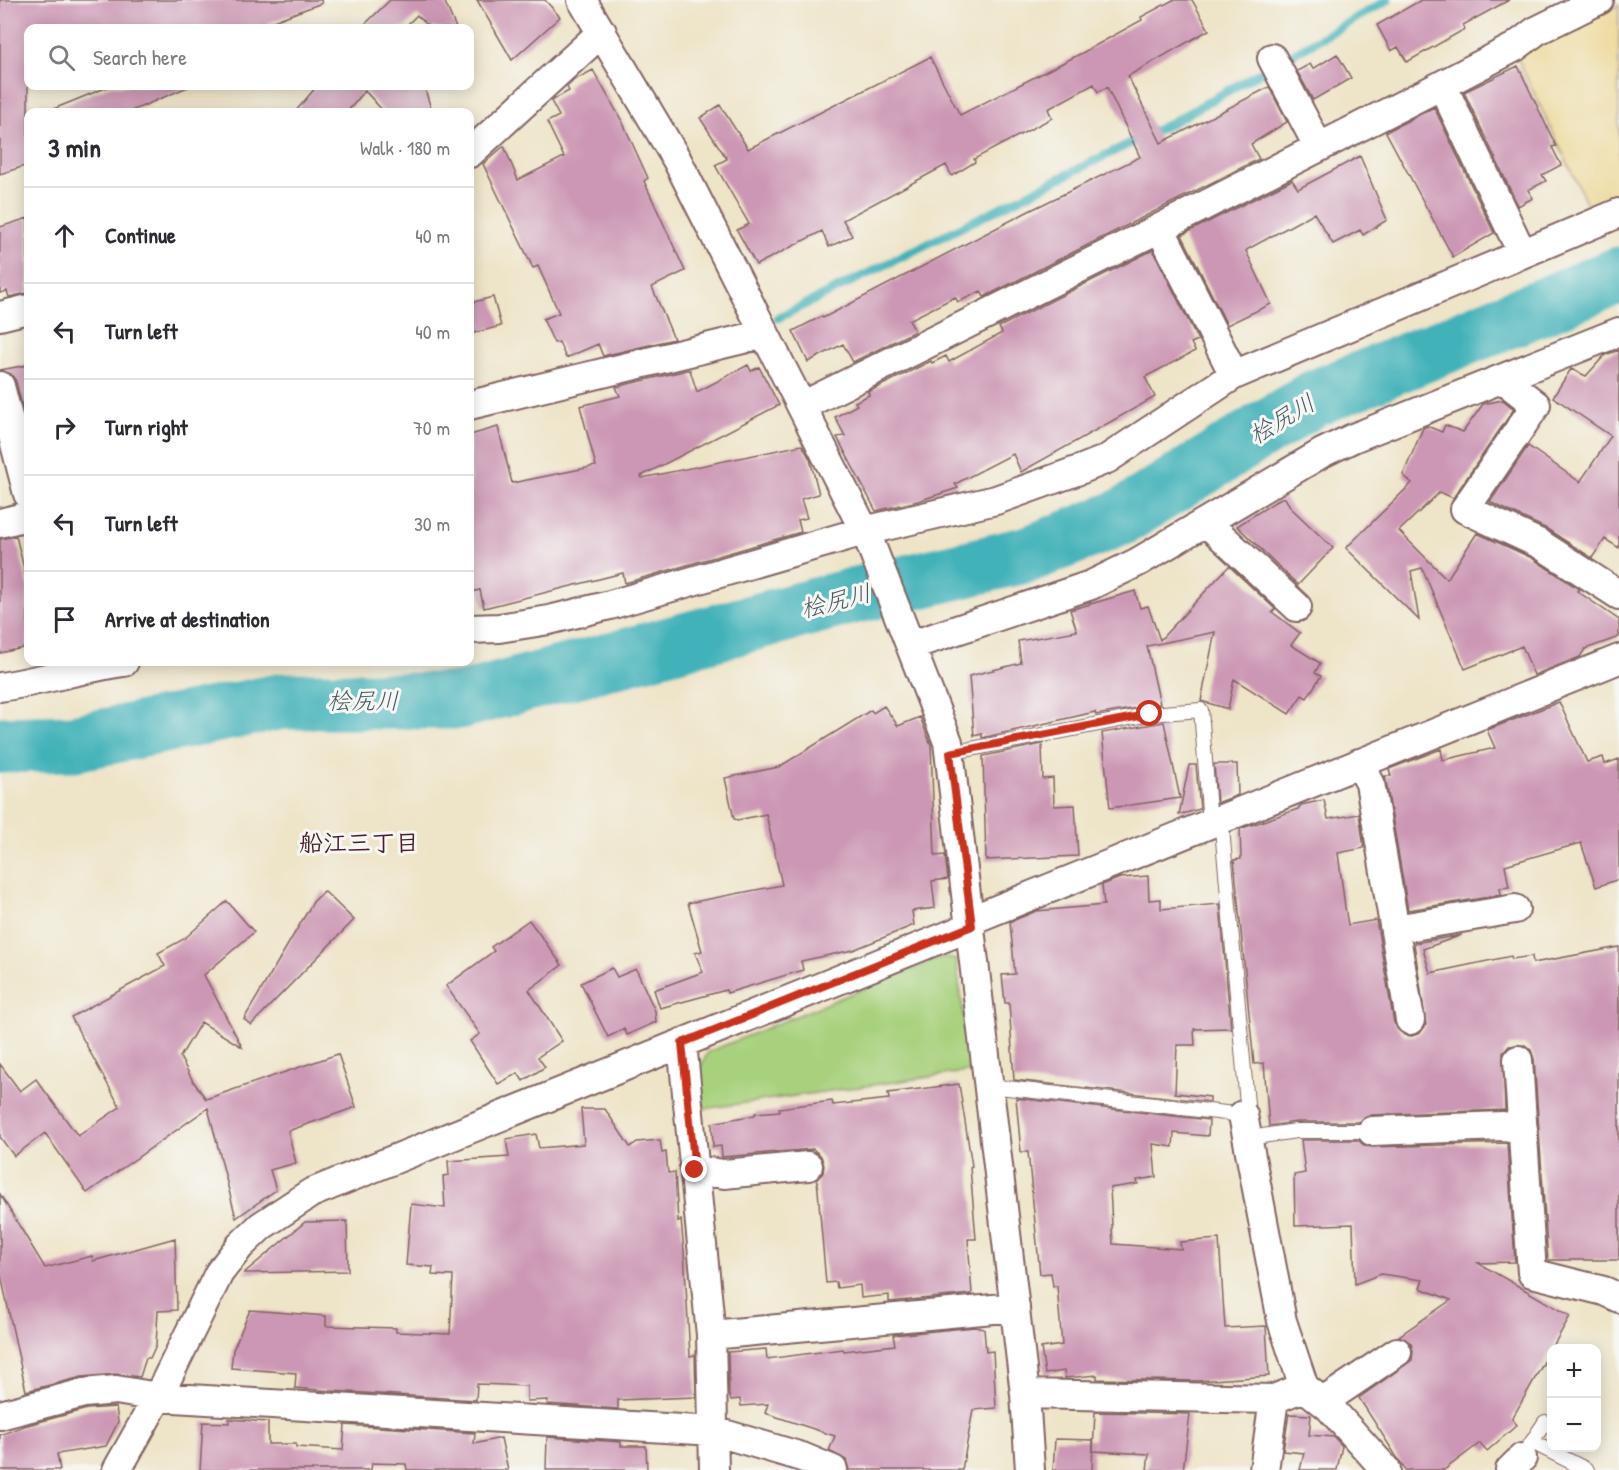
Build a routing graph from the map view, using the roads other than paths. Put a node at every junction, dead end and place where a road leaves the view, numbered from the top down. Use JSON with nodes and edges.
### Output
{"nodes":[{"id":1,"x":582,"y":0,"type":"edge"},
{"id":2,"x":1599,"y":0,"type":"edge"},
{"id":3,"x":602,"y":32,"type":"junction"},
{"id":4,"x":1276,"y":68,"type":"dead end"},
{"id":5,"x":1442,"y":85,"type":"junction"},
{"id":6,"x":1318,"y":146,"type":"junction"},
{"id":7,"x":474,"y":149,"type":"edge"},
{"id":8,"x":1619,"y":213,"type":"edge"},
{"id":9,"x":1160,"y":228,"type":"junction"},
{"id":10,"x":1522,"y":252,"type":"junction"},
{"id":11,"x":24,"y":310,"type":"edge"},
{"id":12,"x":0,"y":316,"type":"edge"},
{"id":13,"x":1619,"y":332,"type":"edge"},
{"id":14,"x":764,"y":334,"type":"junction"},
{"id":15,"x":1234,"y":375,"type":"junction"},
{"id":16,"x":1506,"y":377,"type":"junction"},
{"id":17,"x":0,"y":386,"type":"edge"},
{"id":18,"x":474,"y":404,"type":"edge"},
{"id":19,"x":802,"y":406,"type":"junction"},
{"id":20,"x":24,"y":479,"type":"edge"},
{"id":21,"x":24,"y":517,"type":"edge"},
{"id":22,"x":1206,"y":522,"type":"junction"},
{"id":23,"x":0,"y":523,"type":"edge"},
{"id":24,"x":866,"y":536,"type":"junction"},
{"id":25,"x":1619,"y":595,"type":"edge"},
{"id":26,"x":1297,"y":607,"type":"dead end"},
{"id":27,"x":474,"y":629,"type":"edge"},
{"id":28,"x":910,"y":640,"type":"junction"},
{"id":29,"x":1619,"y":659,"type":"edge"},
{"id":30,"x":77,"y":666,"type":"edge"},
{"id":31,"x":0,"y":687,"type":"edge"},
{"id":32,"x":950,"y":753,"type":"junction"},
{"id":33,"x":1359,"y":763,"type":"junction"},
{"id":34,"x":1215,"y":820,"type":"junction"},
{"id":35,"x":1515,"y":909,"type":"dead end"},
{"id":36,"x":972,"y":923,"type":"junction"},
{"id":37,"x":1395,"y":929,"type":"junction"},
{"id":38,"x":1410,"y":1020,"type":"dead end"},
{"id":39,"x":682,"y":1043,"type":"junction"},
{"id":40,"x":1518,"y":1060,"type":"dead end"},
{"id":41,"x":990,"y":1086,"type":"junction"},
{"id":42,"x":1246,"y":1127,"type":"junction"},
{"id":43,"x":1523,"y":1129,"type":"junction"},
{"id":44,"x":1372,"y":1131,"type":"joint"},
{"id":45,"x":808,"y":1166,"type":"dead end"},
{"id":46,"x":695,"y":1170,"type":"junction"},
{"id":47,"x":1619,"y":1298,"type":"edge"},
{"id":48,"x":1015,"y":1307,"type":"junction"},
{"id":49,"x":711,"y":1335,"type":"junction"},
{"id":50,"x":1397,"y":1352,"type":"dead end"},
{"id":51,"x":1025,"y":1394,"type":"junction"},
{"id":52,"x":1313,"y":1395,"type":"junction"},
{"id":53,"x":158,"y":1397,"type":"junction"},
{"id":54,"x":1274,"y":1399,"type":"junction"},
{"id":55,"x":0,"y":1415,"type":"edge"},
{"id":56,"x":1545,"y":1422,"type":"dead end"},
{"id":57,"x":714,"y":1431,"type":"junction"},
{"id":58,"x":1521,"y":1457,"type":"edge"},
{"id":59,"x":117,"y":1470,"type":"edge"},
{"id":60,"x":714,"y":1470,"type":"edge"},
{"id":61,"x":833,"y":1470,"type":"edge"},
{"id":62,"x":1030,"y":1470,"type":"edge"},
{"id":63,"x":1264,"y":1470,"type":"edge"},
{"id":64,"x":1386,"y":1470,"type":"edge"},
{"id":65,"x":1587,"y":1470,"type":"edge"}],
"edges":[{"from":1,"to":3,"type":"street"},
{"from":2,"to":5,"type":"street"},
{"from":3,"to":7,"type":"street"},
{"from":3,"to":14,"type":"street"},
{"from":4,"to":6,"type":"street"},
{"from":5,"to":6,"type":"street"},
{"from":5,"to":10,"type":"street"},
{"from":6,"to":9,"type":"street"},
{"from":8,"to":10,"type":"street"},
{"from":9,"to":15,"type":"street"},
{"from":9,"to":19,"type":"street"},
{"from":10,"to":15,"type":"street"},
{"from":11,"to":12,"type":"street"},
{"from":13,"to":16,"type":"street"},
{"from":14,"to":18,"type":"street"},
{"from":14,"to":19,"type":"street"},
{"from":15,"to":24,"type":"street"},
{"from":16,"to":22,"type":"street"},
{"from":16,"to":25,"type":"street"},
{"from":17,"to":20,"type":"street"},
{"from":19,"to":24,"type":"street"},
{"from":21,"to":23,"type":"street"},
{"from":22,"to":26,"type":"street"},
{"from":22,"to":28,"type":"street"},
{"from":24,"to":27,"type":"street"},
{"from":24,"to":28,"type":"street"},
{"from":28,"to":32,"type":"street"},
{"from":29,"to":33,"type":"street"},
{"from":30,"to":31,"type":"street"},
{"from":32,"to":34,"type":"lane"},
{"from":32,"to":36,"type":"street"},
{"from":33,"to":34,"type":"street"},
{"from":33,"to":37,"type":"street"},
{"from":34,"to":36,"type":"street"},
{"from":34,"to":42,"type":"lane"},
{"from":35,"to":37,"type":"street"},
{"from":36,"to":39,"type":"street"},
{"from":36,"to":41,"type":"street"},
{"from":37,"to":38,"type":"street"},
{"from":39,"to":46,"type":"street"},
{"from":39,"to":53,"type":"street"},
{"from":40,"to":43,"type":"street"},
{"from":41,"to":42,"type":"lane"},
{"from":41,"to":48,"type":"street"},
{"from":42,"to":44,"type":"lane"},
{"from":42,"to":52,"type":"street"},
{"from":43,"to":44,"type":"street"},
{"from":43,"to":47,"type":"street"},
{"from":45,"to":46,"type":"street"},
{"from":46,"to":49,"type":"street"},
{"from":48,"to":49,"type":"street"},
{"from":48,"to":51,"type":"street"},
{"from":49,"to":57,"type":"street"},
{"from":50,"to":52,"type":"street"},
{"from":51,"to":54,"type":"street"},
{"from":51,"to":62,"type":"street"},
{"from":52,"to":54,"type":"street"},
{"from":52,"to":64,"type":"street"},
{"from":53,"to":55,"type":"street"},
{"from":53,"to":57,"type":"street"},
{"from":53,"to":59,"type":"street"},
{"from":54,"to":63,"type":"street"},
{"from":56,"to":58,"type":"lane"},
{"from":57,"to":60,"type":"street"},
{"from":57,"to":61,"type":"street"},
{"from":58,"to":65,"type":"lane"}]}
